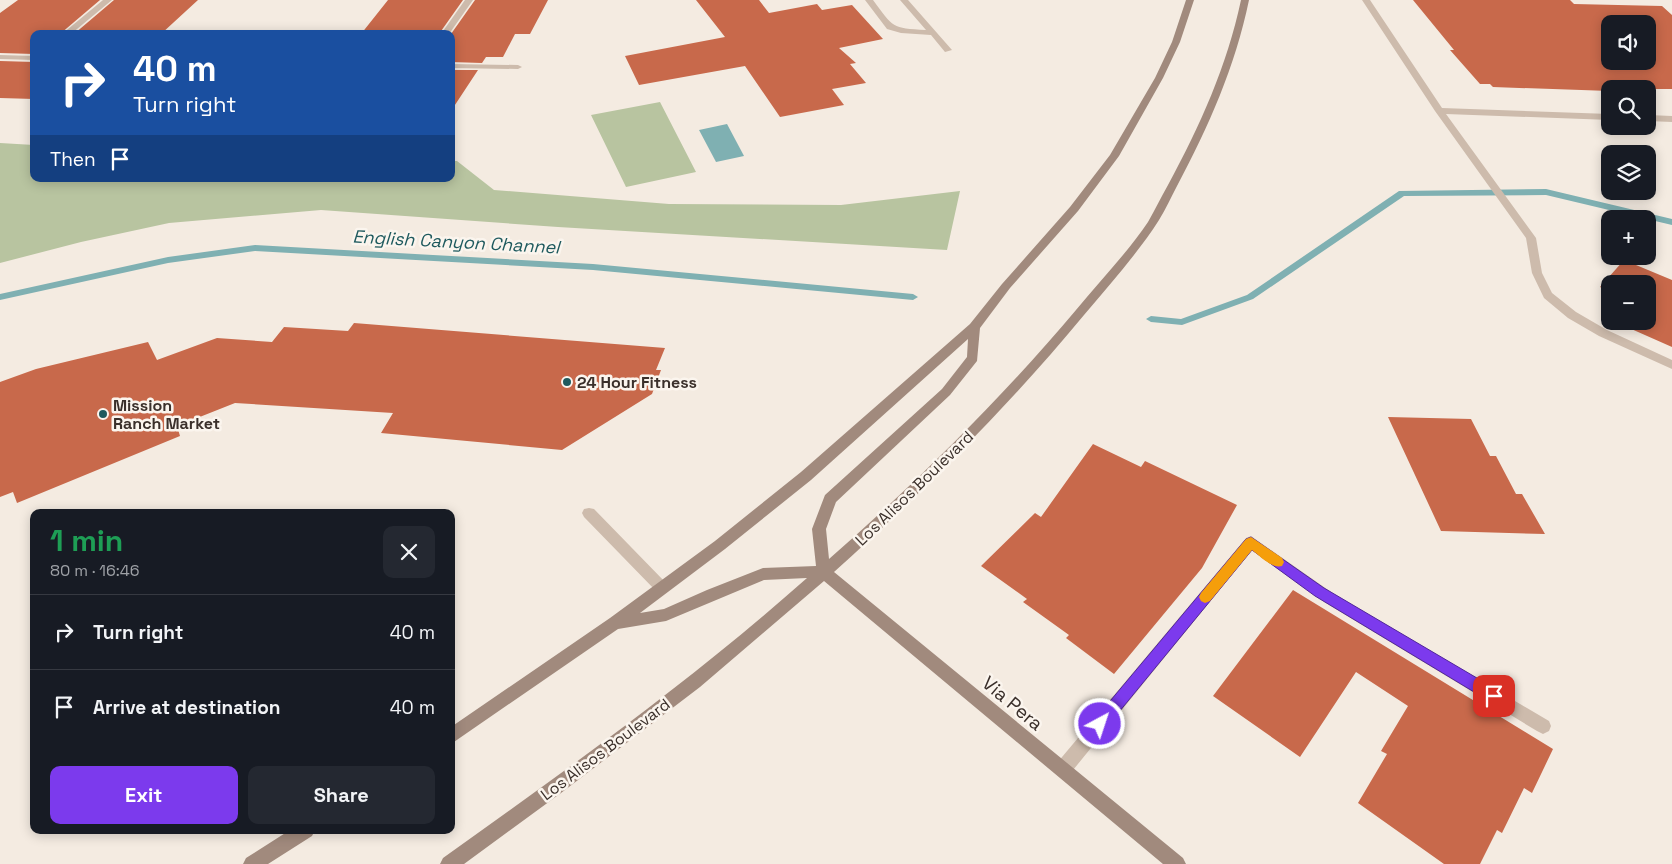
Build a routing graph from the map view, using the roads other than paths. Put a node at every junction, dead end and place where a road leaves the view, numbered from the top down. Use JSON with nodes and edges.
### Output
{"nodes":[{"id":1,"x":108,"y":0,"type":"edge"},
{"id":2,"x":469,"y":0,"type":"edge"},
{"id":3,"x":869,"y":0,"type":"edge"},
{"id":4,"x":904,"y":0,"type":"edge"},
{"id":5,"x":1190,"y":0,"type":"edge"},
{"id":6,"x":1245,"y":0,"type":"edge"},
{"id":7,"x":1366,"y":0,"type":"edge"},
{"id":8,"x":71,"y":30,"type":"edge"},
{"id":9,"x":448,"y":30,"type":"edge"},
{"id":10,"x":933,"y":33,"type":"junction"},
{"id":11,"x":948,"y":50,"type":"dead end"},
{"id":12,"x":0,"y":57,"type":"edge"},
{"id":13,"x":30,"y":58,"type":"edge"},
{"id":14,"x":455,"y":66,"type":"edge"},
{"id":15,"x":518,"y":67,"type":"dead end"},
{"id":16,"x":1439,"y":112,"type":"junction"},
{"id":17,"x":1601,"y":117,"type":"edge"},
{"id":18,"x":1656,"y":118,"type":"edge"},
{"id":19,"x":1672,"y":119,"type":"edge"},
{"id":20,"x":974,"y":326,"type":"junction"},
{"id":21,"x":1672,"y":365,"type":"edge"},
{"id":22,"x":589,"y":512,"type":"dead end"},
{"id":23,"x":824,"y":572,"type":"junction"},
{"id":24,"x":662,"y":588,"type":"junction"},
{"id":25,"x":615,"y":623,"type":"junction"},
{"id":26,"x":1543,"y":726,"type":"dead end"},
{"id":27,"x":455,"y":733,"type":"edge"},
{"id":28,"x":1063,"y":769,"type":"junction"},
{"id":29,"x":300,"y":834,"type":"edge"},
{"id":30,"x":252,"y":864,"type":"edge"},
{"id":31,"x":449,"y":864,"type":"edge"},
{"id":32,"x":1177,"y":864,"type":"edge"}],
"edges":[{"from":1,"to":8,"type":"lane"},
{"from":2,"to":9,"type":"lane"},
{"from":3,"to":10,"type":"lane"},
{"from":4,"to":10,"type":"lane"},
{"from":5,"to":20,"type":"main road"},
{"from":6,"to":23,"type":"main road","name":"Los Alisos Boulevard"},
{"from":7,"to":16,"type":"lane"},
{"from":10,"to":11,"type":"lane"},
{"from":12,"to":13,"type":"lane"},
{"from":14,"to":15,"type":"lane"},
{"from":16,"to":17,"type":"lane"},
{"from":16,"to":21,"type":"lane"},
{"from":18,"to":19,"type":"lane"},
{"from":20,"to":23,"type":"main road"},
{"from":20,"to":24,"type":"main road"},
{"from":22,"to":24,"type":"lane"},
{"from":23,"to":25,"type":"main road"},
{"from":23,"to":28,"type":"main road","name":"Via Pera"},
{"from":23,"to":31,"type":"main road","name":"Los Alisos Boulevard"},
{"from":24,"to":25,"type":"main road"},
{"from":25,"to":27,"type":"main road"},
{"from":26,"to":28,"type":"lane"},
{"from":28,"to":32,"type":"main road","name":"Via Pera"},
{"from":29,"to":30,"type":"main road"}]}
